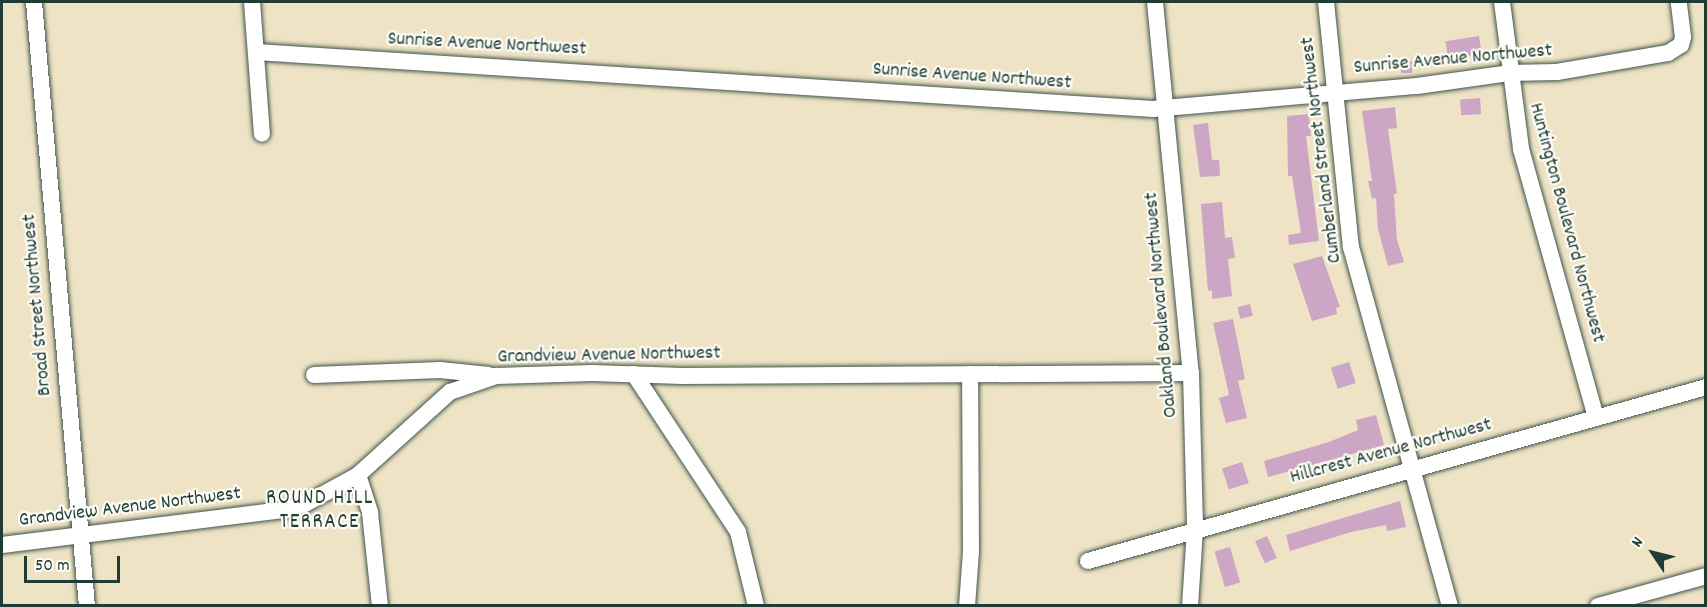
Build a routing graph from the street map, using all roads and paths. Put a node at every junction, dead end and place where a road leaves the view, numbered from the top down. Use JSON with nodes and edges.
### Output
{"nodes":[{"id":1,"x":34,"y":2,"type":"edge"},
{"id":2,"x":252,"y":2,"type":"edge"},
{"id":3,"x":1155,"y":2,"type":"edge"},
{"id":4,"x":1326,"y":2,"type":"edge"},
{"id":5,"x":1502,"y":2,"type":"edge"},
{"id":6,"x":1679,"y":2,"type":"edge"},
{"id":7,"x":256,"y":52,"type":"junction"},
{"id":8,"x":1509,"y":73,"type":"junction"},
{"id":9,"x":1335,"y":91,"type":"junction"},
{"id":10,"x":1166,"y":109,"type":"junction"},
{"id":11,"x":262,"y":134,"type":"dead end"},
{"id":12,"x":1191,"y":373,"type":"junction"},
{"id":13,"x":634,"y":374,"type":"junction"},
{"id":14,"x":970,"y":374,"type":"junction"},
{"id":15,"x":314,"y":375,"type":"dead end"},
{"id":16,"x":496,"y":376,"type":"junction"},
{"id":17,"x":1706,"y":387,"type":"edge"},
{"id":18,"x":1596,"y":417,"type":"junction"},
{"id":19,"x":1412,"y":468,"type":"junction"},
{"id":20,"x":358,"y":475,"type":"junction"},
{"id":21,"x":1196,"y":529,"type":"junction"},
{"id":22,"x":79,"y":536,"type":"junction"},
{"id":23,"x":2,"y":545,"type":"edge"},
{"id":24,"x":1088,"y":561,"type":"dead end"},
{"id":25,"x":1706,"y":576,"type":"edge"},
{"id":26,"x":87,"y":606,"type":"edge"},
{"id":27,"x":380,"y":606,"type":"edge"},
{"id":28,"x":756,"y":606,"type":"edge"},
{"id":29,"x":967,"y":606,"type":"edge"},
{"id":30,"x":1190,"y":606,"type":"edge"},
{"id":31,"x":1450,"y":606,"type":"edge"},
{"id":32,"x":1598,"y":606,"type":"edge"}],
"edges":[{"from":1,"to":22,"type":"street","name":"Broad Street Northwest"},
{"from":2,"to":7,"type":"street"},
{"from":3,"to":10,"type":"street","name":"Oakland Boulevard Northwest"},
{"from":4,"to":9,"type":"street","name":"Cumberland Street Northwest"},
{"from":5,"to":8,"type":"street","name":"Huntington Boulevard Northwest"},
{"from":6,"to":8,"type":"street","name":"Sunrise Avenue Northwest"},
{"from":7,"to":10,"type":"street","name":"Sunrise Avenue Northwest"},
{"from":7,"to":11,"type":"street"},
{"from":8,"to":9,"type":"street","name":"Sunrise Avenue Northwest"},
{"from":8,"to":18,"type":"street","name":"Huntington Boulevard Northwest"},
{"from":9,"to":10,"type":"street","name":"Sunrise Avenue Northwest"},
{"from":9,"to":19,"type":"street","name":"Cumberland Street Northwest"},
{"from":10,"to":12,"type":"street","name":"Oakland Boulevard Northwest"},
{"from":12,"to":14,"type":"street","name":"Grandview Avenue Northwest"},
{"from":12,"to":21,"type":"street","name":"Oakland Boulevard Northwest"},
{"from":13,"to":14,"type":"street","name":"Grandview Avenue Northwest"},
{"from":13,"to":16,"type":"street","name":"Grandview Avenue Northwest"},
{"from":13,"to":28,"type":"street"},
{"from":14,"to":29,"type":"street"},
{"from":15,"to":16,"type":"street"},
{"from":16,"to":20,"type":"street","name":"Grandview Avenue Northwest"},
{"from":17,"to":18,"type":"street","name":"Hillcrest Avenue Northwest"},
{"from":18,"to":19,"type":"street","name":"Hillcrest Avenue Northwest"},
{"from":19,"to":21,"type":"street","name":"Hillcrest Avenue Northwest"},
{"from":19,"to":31,"type":"street","name":"Cumberland Street Northwest"},
{"from":20,"to":22,"type":"street","name":"Grandview Avenue Northwest"},
{"from":20,"to":27,"type":"street"},
{"from":21,"to":24,"type":"street","name":"Hillcrest Avenue Northwest"},
{"from":21,"to":30,"type":"street","name":"Oakland Boulevard Northwest"},
{"from":22,"to":23,"type":"street","name":"Grandview Avenue Northwest"},
{"from":22,"to":26,"type":"street","name":"Broad Street Northwest"},
{"from":25,"to":32,"type":"street"}]}
